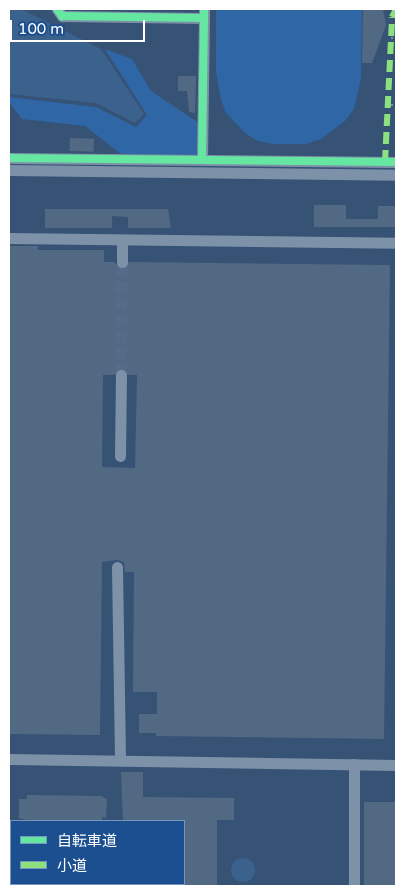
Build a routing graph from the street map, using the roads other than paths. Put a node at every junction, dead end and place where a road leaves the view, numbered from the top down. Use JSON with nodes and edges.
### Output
{"nodes":[{"id":1,"x":57,"y":9,"type":"edge"},
{"id":2,"x":204,"y":13,"type":"edge"},
{"id":3,"x":9,"y":158,"type":"edge"},
{"id":4,"x":202,"y":160,"type":"junction"},
{"id":5,"x":396,"y":162,"type":"edge"},
{"id":6,"x":9,"y":170,"type":"edge"},
{"id":7,"x":396,"y":175,"type":"edge"},
{"id":8,"x":9,"y":238,"type":"edge"},
{"id":9,"x":122,"y":240,"type":"junction"},
{"id":10,"x":396,"y":243,"type":"edge"},
{"id":11,"x":122,"y":262,"type":"tunnel mouth"},
{"id":12,"x":120,"y":375,"type":"tunnel mouth"},
{"id":13,"x":120,"y":456,"type":"dead end"},
{"id":14,"x":117,"y":567,"type":"dead end"},
{"id":15,"x":9,"y":759,"type":"edge"},
{"id":16,"x":120,"y":760,"type":"junction"},
{"id":17,"x":354,"y":764,"type":"junction"},
{"id":18,"x":396,"y":765,"type":"edge"},
{"id":19,"x":354,"y":886,"type":"edge"}],
"edges":[{"from":1,"to":2,"type":"street"},
{"from":2,"to":4,"type":"street"},
{"from":3,"to":4,"type":"street"},
{"from":4,"to":5,"type":"street"},
{"from":6,"to":7,"type":"street"},
{"from":8,"to":9,"type":"street"},
{"from":9,"to":10,"type":"street"},
{"from":9,"to":11,"type":"street"},
{"from":12,"to":13,"type":"street"},
{"from":14,"to":16,"type":"street"},
{"from":15,"to":16,"type":"street"},
{"from":16,"to":17,"type":"street"},
{"from":17,"to":18,"type":"street"},
{"from":17,"to":19,"type":"street"}]}
